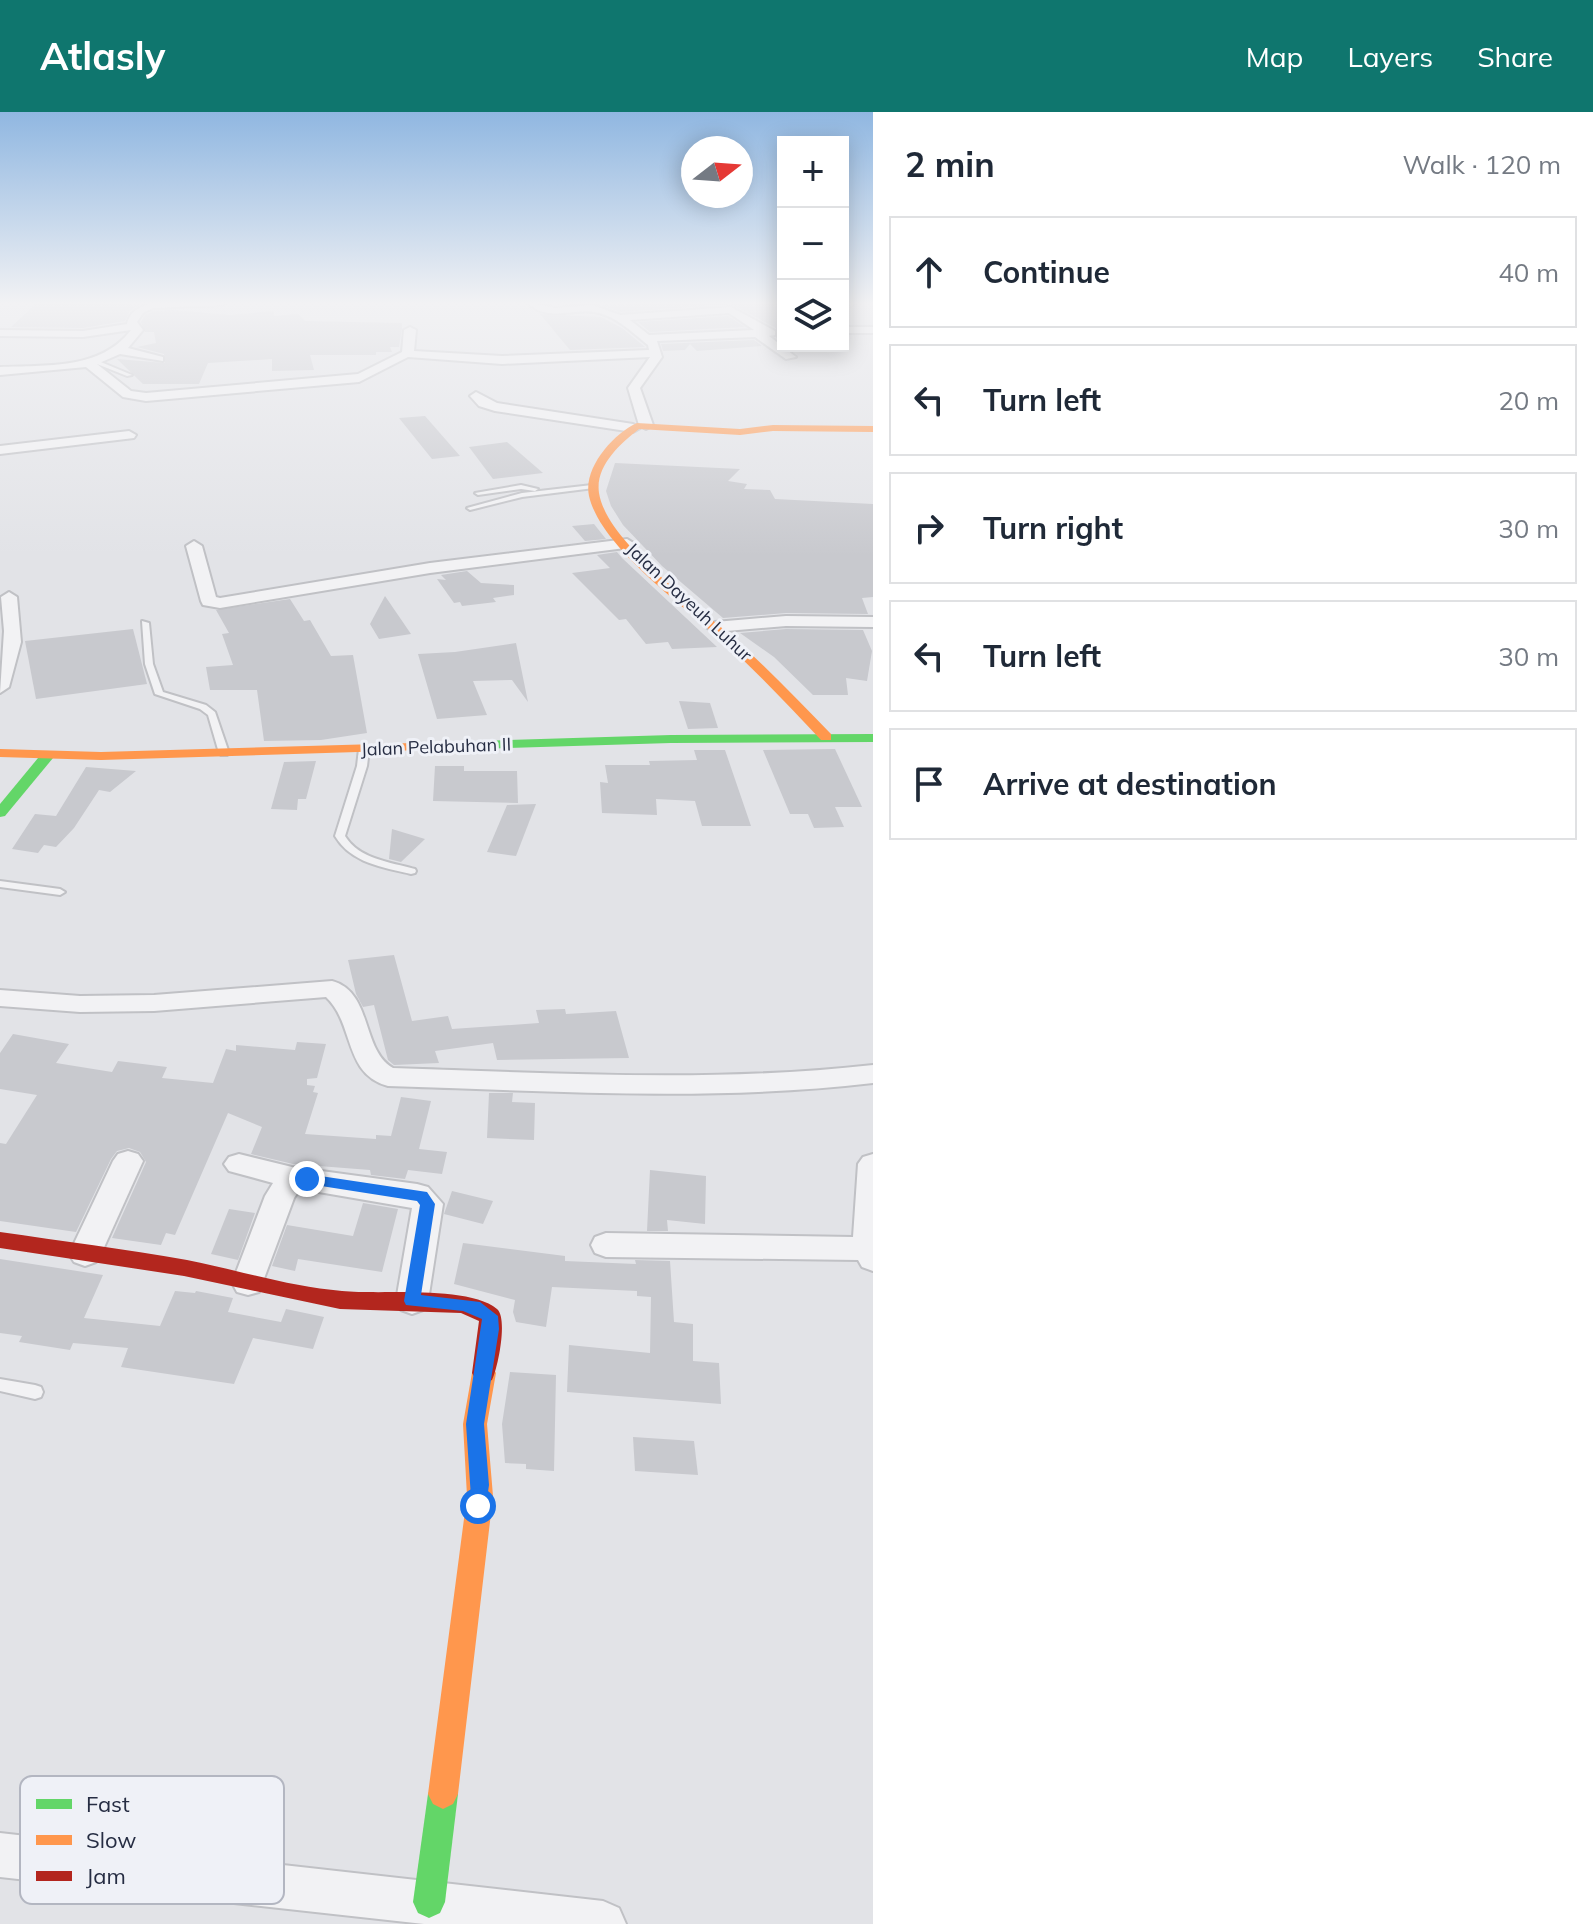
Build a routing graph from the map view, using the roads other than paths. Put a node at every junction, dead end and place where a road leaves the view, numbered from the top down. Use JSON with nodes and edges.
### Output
{"nodes":[{"id":1,"x":117,"y":387,"type":"edge"},
{"id":2,"x":267,"y":387,"type":"edge"},
{"id":3,"x":635,"y":387,"type":"edge"},
{"id":4,"x":476,"y":396,"type":"dead end"},
{"id":5,"x":639,"y":426,"type":"junction"},
{"id":6,"x":873,"y":429,"type":"edge"},
{"id":7,"x":129,"y":435,"type":"dead end"},
{"id":8,"x":0,"y":450,"type":"edge"},
{"id":9,"x":592,"y":487,"type":"junction"},
{"id":10,"x":550,"y":490,"type":"junction"},
{"id":11,"x":478,"y":493,"type":"dead end"},
{"id":12,"x":470,"y":508,"type":"dead end"},
{"id":13,"x":194,"y":546,"type":"dead end"},
{"id":14,"x":625,"y":558,"type":"junction"},
{"id":15,"x":571,"y":566,"type":"dead end"},
{"id":16,"x":9,"y":597,"type":"dead end"},
{"id":17,"x":873,"y":622,"type":"edge"},
{"id":18,"x":145,"y":623,"type":"dead end"},
{"id":19,"x":715,"y":627,"type":"junction"},
{"id":20,"x":0,"y":687,"type":"edge"},
{"id":21,"x":826,"y":737,"type":"junction"},
{"id":22,"x":873,"y":738,"type":"edge"},
{"id":23,"x":364,"y":749,"type":"junction"},
{"id":24,"x":0,"y":753,"type":"edge"},
{"id":25,"x":224,"y":753,"type":"junction"},
{"id":26,"x":48,"y":755,"type":"junction"},
{"id":27,"x":0,"y":813,"type":"edge"},
{"id":28,"x":411,"y":871,"type":"dead end"},
{"id":29,"x":0,"y":884,"type":"edge"},
{"id":30,"x":60,"y":892,"type":"dead end"},
{"id":31,"x":0,"y":998,"type":"edge"},
{"id":32,"x":873,"y":1074,"type":"edge"},
{"id":33,"x":128,"y":1161,"type":"dead end"},
{"id":34,"x":239,"y":1164,"type":"dead end"},
{"id":35,"x":873,"y":1164,"type":"edge"},
{"id":36,"x":292,"y":1178,"type":"junction"},
{"id":37,"x":0,"y":1240,"type":"edge"},
{"id":38,"x":606,"y":1245,"type":"dead end"},
{"id":39,"x":85,"y":1254,"type":"junction"},
{"id":40,"x":870,"y":1254,"type":"edge"},
{"id":41,"x":248,"y":1283,"type":"junction"},
{"id":42,"x":412,"y":1301,"type":"junction"},
{"id":43,"x":0,"y":1385,"type":"edge"},
{"id":44,"x":35,"y":1392,"type":"dead end"},
{"id":45,"x":0,"y":1855,"type":"edge"},
{"id":46,"x":20,"y":1857,"type":"edge"},
{"id":47,"x":284,"y":1886,"type":"edge"},
{"id":48,"x":429,"y":1902,"type":"junction"},
{"id":49,"x":603,"y":1924,"type":"edge"}],
"edges":[{"from":1,"to":2,"type":"street"},
{"from":3,"to":5,"type":"street"},
{"from":4,"to":5,"type":"street"},
{"from":5,"to":6,"type":"street"},
{"from":5,"to":9,"type":"street"},
{"from":7,"to":8,"type":"street"},
{"from":9,"to":10,"type":"lane"},
{"from":9,"to":14,"type":"street","name":"Jalan Dayeuh Luhur"},
{"from":10,"to":11,"type":"lane"},
{"from":10,"to":12,"type":"lane"},
{"from":13,"to":14,"type":"street"},
{"from":14,"to":15,"type":"street"},
{"from":14,"to":19,"type":"street","name":"Jalan Dayeuh Luhur"},
{"from":16,"to":20,"type":"street"},
{"from":17,"to":19,"type":"street"},
{"from":18,"to":25,"type":"lane"},
{"from":19,"to":21,"type":"street","name":"Jalan Dayeuh Luhur"},
{"from":21,"to":22,"type":"street","name":"Jalan Pelabuhan II"},
{"from":21,"to":23,"type":"street","name":"Jalan Pelabuhan II"},
{"from":23,"to":25,"type":"street","name":"Jalan Pelabuhan II"},
{"from":23,"to":28,"type":"lane"},
{"from":24,"to":26,"type":"street","name":"Jalan Pelabuhan II"},
{"from":25,"to":26,"type":"street","name":"Jalan Pelabuhan II"},
{"from":26,"to":27,"type":"street"},
{"from":29,"to":30,"type":"lane"},
{"from":31,"to":32,"type":"street"},
{"from":33,"to":39,"type":"street"},
{"from":34,"to":36,"type":"street"},
{"from":35,"to":40,"type":"street"},
{"from":36,"to":41,"type":"street"},
{"from":36,"to":42,"type":"street"},
{"from":37,"to":39,"type":"street"},
{"from":38,"to":40,"type":"street"},
{"from":39,"to":41,"type":"street"},
{"from":41,"to":42,"type":"street"},
{"from":42,"to":48,"type":"street"},
{"from":43,"to":44,"type":"lane"},
{"from":45,"to":46,"type":"street"},
{"from":47,"to":48,"type":"street"},
{"from":48,"to":49,"type":"street"}]}
